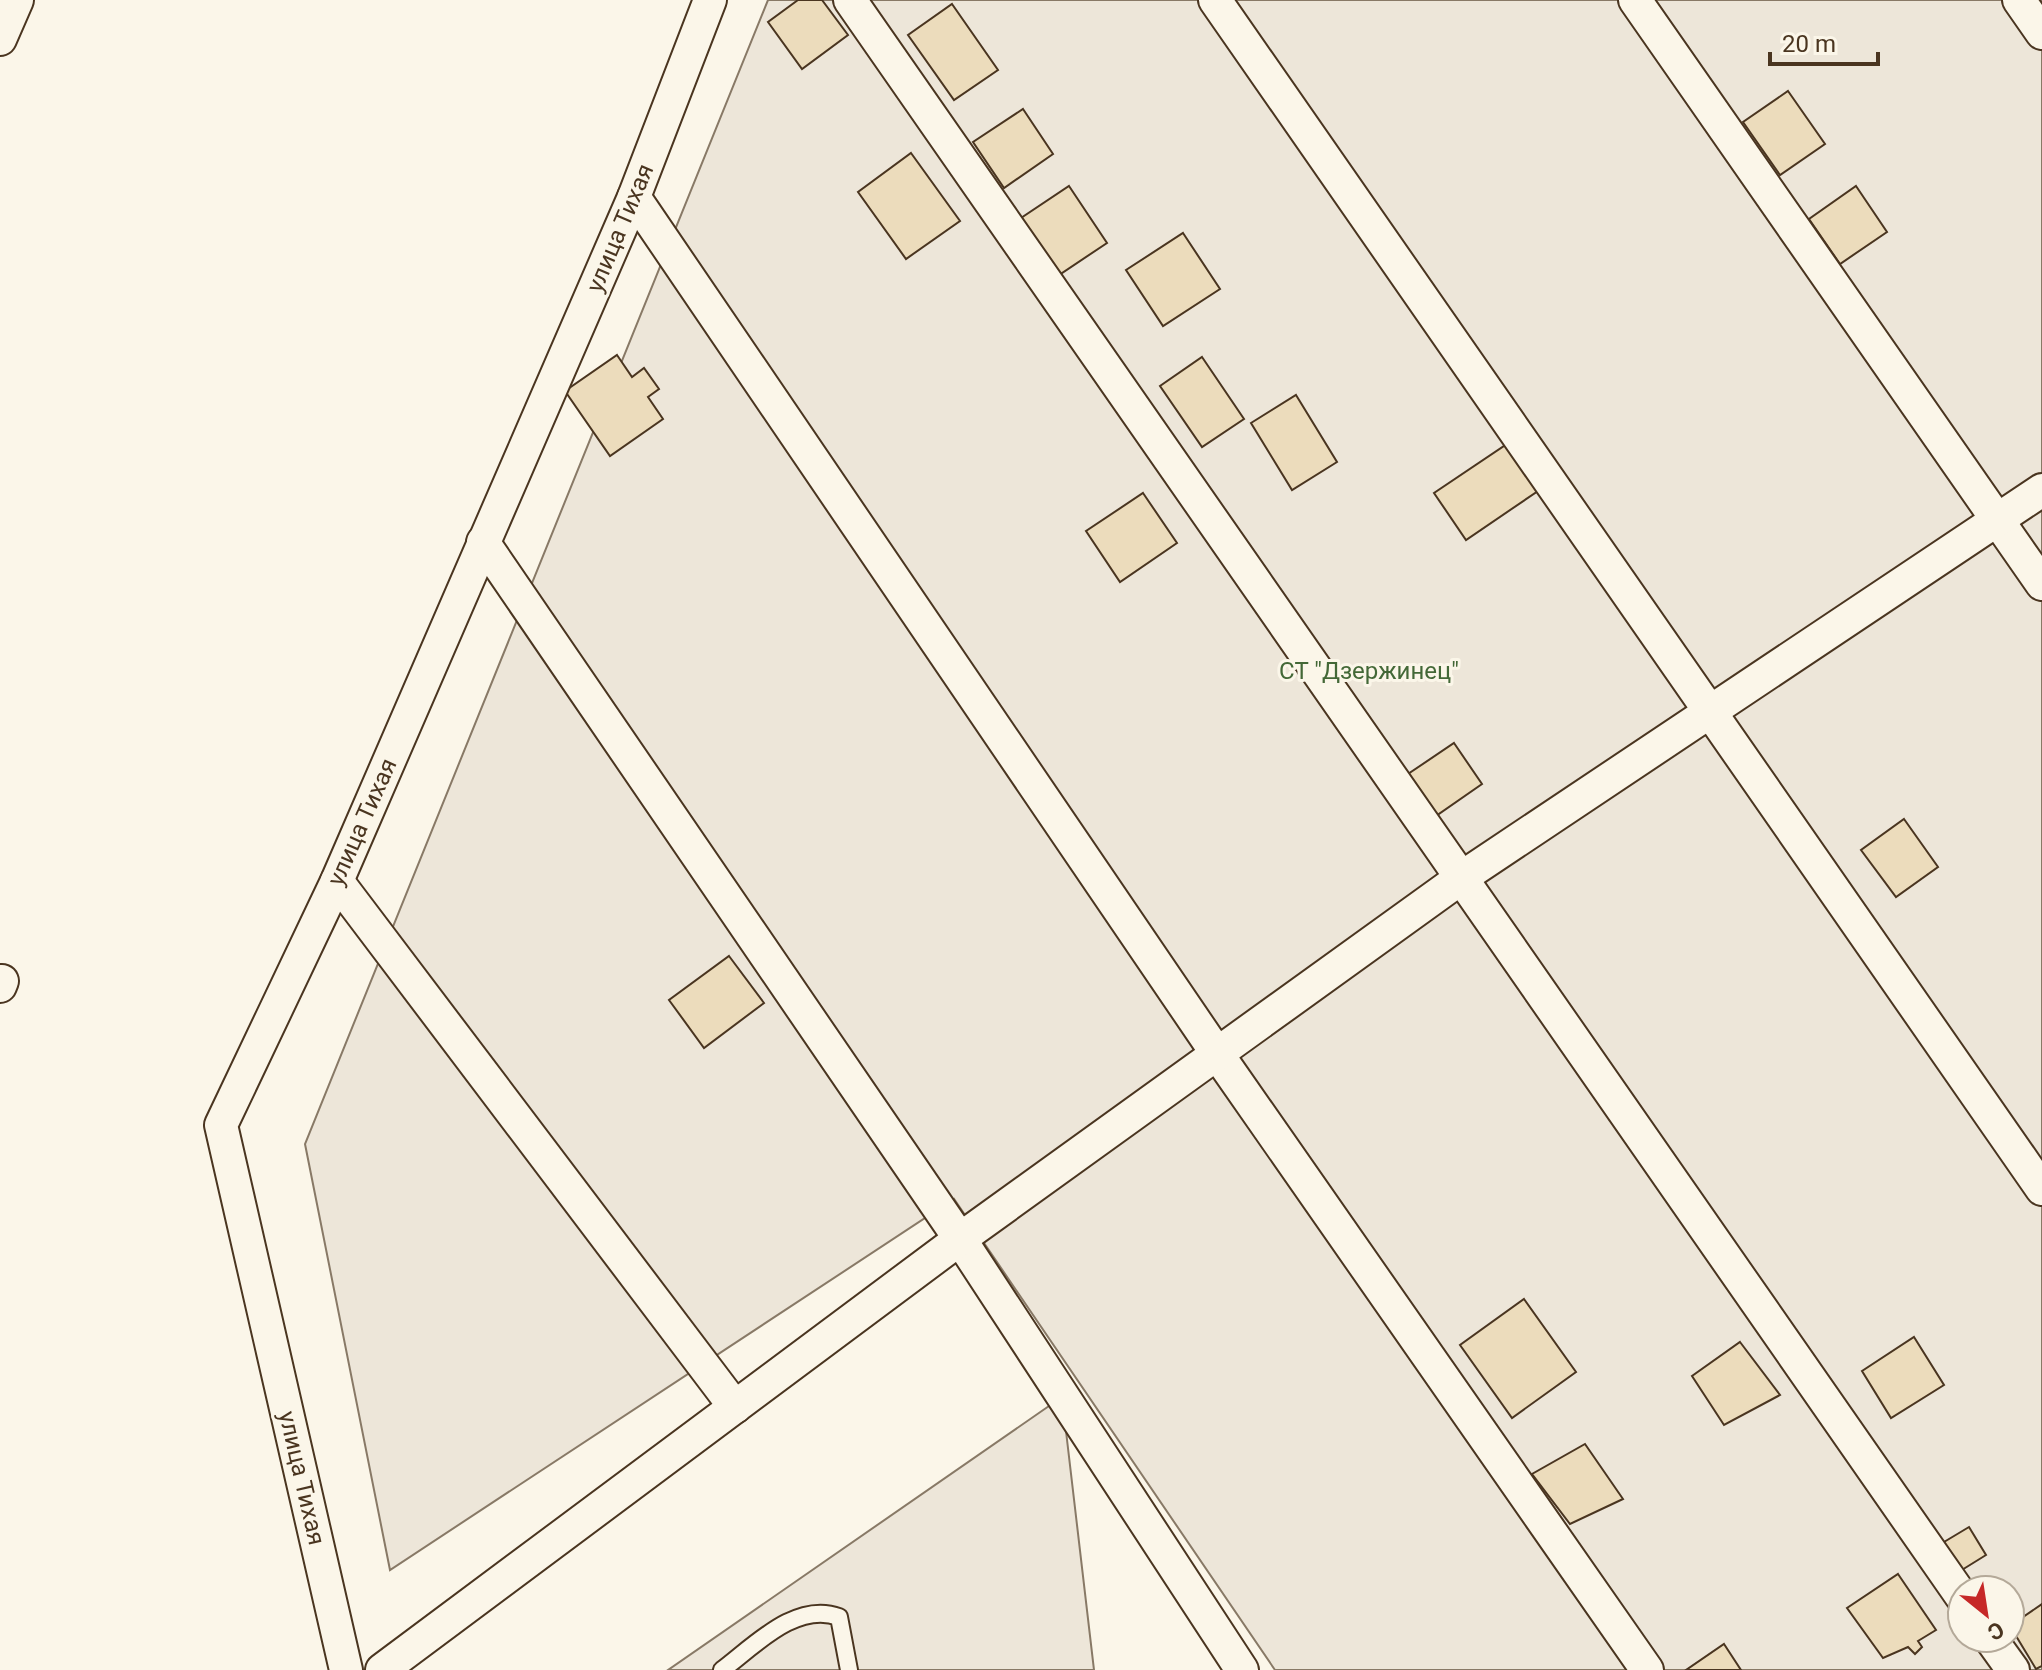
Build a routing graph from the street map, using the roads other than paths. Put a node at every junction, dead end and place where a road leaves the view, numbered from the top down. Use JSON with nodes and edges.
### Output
{"nodes":[{"id":1,"x":17,"y":0,"type":"edge"},
{"id":2,"x":710,"y":0,"type":"edge"},
{"id":3,"x":850,"y":0,"type":"edge"},
{"id":4,"x":1215,"y":0,"type":"edge"},
{"id":5,"x":1635,"y":0,"type":"edge"},
{"id":6,"x":2019,"y":0,"type":"edge"},
{"id":7,"x":2042,"y":33,"type":"edge"},
{"id":8,"x":0,"y":39,"type":"edge"},
{"id":9,"x":634,"y":197,"type":"junction"},
{"id":10,"x":2042,"y":490,"type":"edge"},
{"id":11,"x":1998,"y":521,"type":"junction"},
{"id":12,"x":483,"y":542,"type":"junction"},
{"id":13,"x":2042,"y":584,"type":"edge"},
{"id":14,"x":1711,"y":709,"type":"junction"},
{"id":15,"x":1461,"y":878,"type":"junction"},
{"id":16,"x":337,"y":881,"type":"junction"},
{"id":17,"x":1218,"y":1055,"type":"junction"},
{"id":18,"x":2042,"y":1189,"type":"edge"},
{"id":19,"x":960,"y":1239,"type":"junction"},
{"id":20,"x":735,"y":1407,"type":"junction"},
{"id":21,"x":1946,"y":1574,"type":"edge"},
{"id":22,"x":346,"y":1670,"type":"edge"},
{"id":23,"x":382,"y":1670,"type":"edge"},
{"id":24,"x":722,"y":1670,"type":"edge"},
{"id":25,"x":849,"y":1670,"type":"edge"},
{"id":26,"x":1242,"y":1670,"type":"edge"},
{"id":27,"x":1647,"y":1670,"type":"edge"}],
"edges":[{"from":1,"to":8,"type":"street"},
{"from":2,"to":9,"type":"street","name":"улица Тихая"},
{"from":3,"to":15,"type":"street"},
{"from":4,"to":14,"type":"street"},
{"from":5,"to":11,"type":"street"},
{"from":6,"to":7,"type":"street"},
{"from":9,"to":12,"type":"street","name":"улица Тихая"},
{"from":9,"to":17,"type":"street"},
{"from":10,"to":11,"type":"street"},
{"from":11,"to":13,"type":"street"},
{"from":11,"to":14,"type":"street"},
{"from":12,"to":16,"type":"street","name":"улица Тихая"},
{"from":12,"to":19,"type":"street"},
{"from":14,"to":15,"type":"street"},
{"from":14,"to":18,"type":"street"},
{"from":15,"to":17,"type":"street"},
{"from":15,"to":21,"type":"street"},
{"from":16,"to":20,"type":"street"},
{"from":16,"to":22,"type":"street","name":"улица Тихая"},
{"from":17,"to":19,"type":"street"},
{"from":17,"to":27,"type":"street"},
{"from":19,"to":20,"type":"street"},
{"from":19,"to":26,"type":"street"},
{"from":20,"to":23,"type":"street"},
{"from":24,"to":25,"type":"lane"}]}
